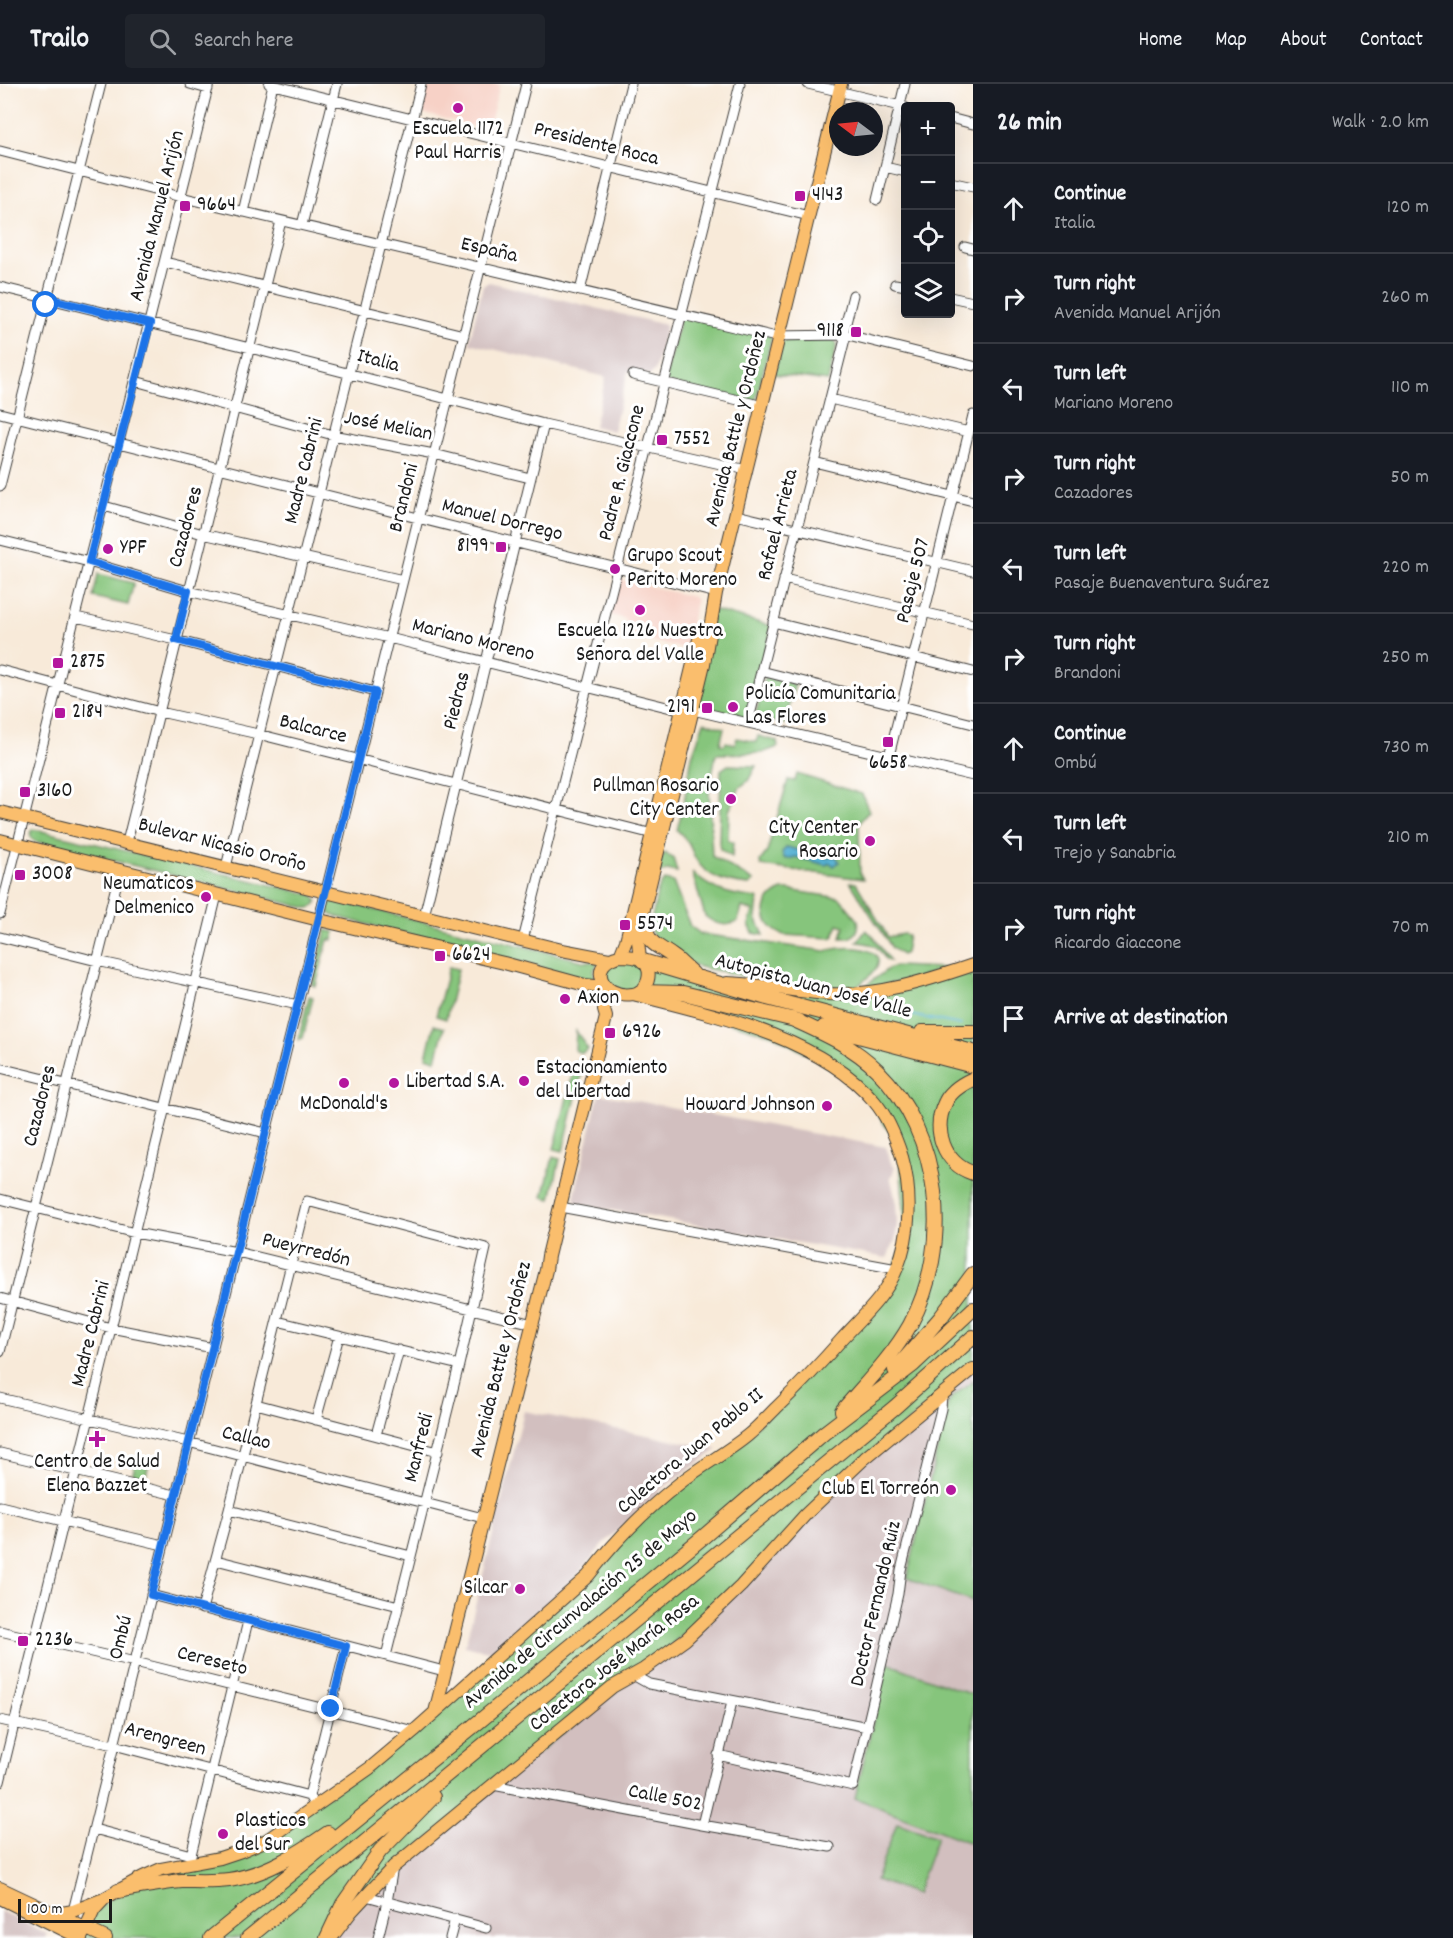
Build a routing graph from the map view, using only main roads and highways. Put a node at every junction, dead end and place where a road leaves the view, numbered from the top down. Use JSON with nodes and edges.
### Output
{"nodes":[{"id":1,"x":836,"y":87,"type":"edge"},
{"id":2,"x":775,"y":337,"type":"junction"},
{"id":3,"x":743,"y":469,"type":"junction"},
{"id":4,"x":713,"y":592,"type":"junction"},
{"id":5,"x":688,"y":711,"type":"junction"},
{"id":6,"x":0,"y":812,"type":"edge"},
{"id":7,"x":0,"y":840,"type":"edge"},
{"id":8,"x":642,"y":915,"type":"junction"},
{"id":9,"x":615,"y":957,"type":"junction"},
{"id":10,"x":641,"y":960,"type":"junction"},
{"id":11,"x":973,"y":965,"type":"edge"},
{"id":12,"x":697,"y":978,"type":"junction"},
{"id":13,"x":711,"y":982,"type":"junction"},
{"id":14,"x":606,"y":988,"type":"junction"},
{"id":15,"x":632,"y":993,"type":"junction"},
{"id":16,"x":606,"y":1017,"type":"junction"},
{"id":17,"x":792,"y":1019,"type":"junction"},
{"id":18,"x":869,"y":1024,"type":"junction"},
{"id":19,"x":973,"y":1032,"type":"edge"},
{"id":20,"x":973,"y":1052,"type":"edge"},
{"id":21,"x":973,"y":1066,"type":"edge"},
{"id":22,"x":973,"y":1079,"type":"edge"},
{"id":23,"x":973,"y":1173,"type":"edge"},
{"id":24,"x":973,"y":1274,"type":"edge"},
{"id":25,"x":973,"y":1309,"type":"edge"},
{"id":26,"x":973,"y":1337,"type":"edge"},
{"id":27,"x":973,"y":1341,"type":"edge"},
{"id":28,"x":955,"y":1354,"type":"junction"},
{"id":29,"x":973,"y":1369,"type":"edge"},
{"id":30,"x":877,"y":1391,"type":"junction"},
{"id":31,"x":824,"y":1433,"type":"junction"},
{"id":32,"x":435,"y":1712,"type":"junction"},
{"id":33,"x":457,"y":1767,"type":"junction"},
{"id":34,"x":403,"y":1784,"type":"junction"},
{"id":35,"x":0,"y":1888,"type":"edge"},
{"id":36,"x":118,"y":1891,"type":"junction"},
{"id":37,"x":0,"y":1898,"type":"edge"},
{"id":38,"x":105,"y":1898,"type":"junction"},
{"id":39,"x":58,"y":1926,"type":"edge"},
{"id":40,"x":82,"y":1935,"type":"edge"},
{"id":41,"x":106,"y":1938,"type":"edge"},
{"id":42,"x":211,"y":1938,"type":"edge"},
{"id":43,"x":248,"y":1938,"type":"edge"},
{"id":44,"x":329,"y":1938,"type":"edge"}],
"edges":[{"from":1,"to":2,"type":"main road","name":"Avenida Battle y Ordoñez"},
{"from":2,"to":3,"type":"main road","name":"Avenida Battle y Ordoñez"},
{"from":2,"to":3,"type":"main road","name":"Avenida Battle y Ordoñez"},
{"from":3,"to":4,"type":"main road","name":"Avenida Battle y Ordoñez"},
{"from":3,"to":4,"type":"main road","name":"Avenida Battle y Ordoñez"},
{"from":4,"to":5,"type":"main road","name":"Avenida Battle y Ordoñez"},
{"from":5,"to":8,"type":"main road","name":"Avenida Battle y Ordoñez"},
{"from":5,"to":9,"type":"main road","name":"Avenida Battle y Ordoñez"},
{"from":6,"to":9,"type":"main road","name":"Bulevar Nicasio Oroño"},
{"from":7,"to":14,"type":"main road"},
{"from":8,"to":10,"type":"main road","name":"Avenida Battle y Ordoñez"},
{"from":8,"to":12,"type":"highway"},
{"from":9,"to":10,"type":"main road"},
{"from":9,"to":14,"type":"main road"},
{"from":10,"to":12,"type":"highway","name":"Autopista Juan José Valle"},
{"from":10,"to":15,"type":"main road"},
{"from":11,"to":13,"type":"main road"},
{"from":12,"to":13,"type":"highway","name":"Autopista Juan José Valle"},
{"from":13,"to":18,"type":"highway","name":"Autopista Juan José Valle"},
{"from":14,"to":15,"type":"main road"},
{"from":14,"to":16,"type":"main road","name":"Avenida Battle y Ordoñez"},
{"from":15,"to":16,"type":"main road","name":"Avenida Battle y Ordoñez"},
{"from":15,"to":17,"type":"highway","name":"Autopista Juan José Valle"},
{"from":15,"to":32,"type":"main road","name":"Colectora Juan Pablo II"},
{"from":16,"to":32,"type":"main road","name":"Avenida Battle y Ordoñez"},
{"from":17,"to":21,"type":"highway","name":"Autopista Juan José Valle"},
{"from":17,"to":31,"type":"highway"},
{"from":18,"to":19,"type":"highway"},
{"from":18,"to":20,"type":"highway","name":"Autopista Juan José Valle"},
{"from":22,"to":23,"type":"highway"},
{"from":24,"to":30,"type":"highway"},
{"from":25,"to":30,"type":"highway","name":"Avenida de Circunvalación 25 de Mayo"},
{"from":26,"to":28,"type":"highway","name":"Avenida de Circunvalación 25 de Mayo"},
{"from":27,"to":28,"type":"highway"},
{"from":28,"to":33,"type":"highway","name":"Avenida de Circunvalación 25 de Mayo"},
{"from":29,"to":44,"type":"main road","name":"Colectora José María Rosa"},
{"from":30,"to":31,"type":"highway","name":"Avenida de Circunvalación 25 de Mayo"},
{"from":31,"to":34,"type":"highway","name":"Avenida de Circunvalación 25 de Mayo"},
{"from":32,"to":36,"type":"main road","name":"Colectora Juan Pablo II"},
{"from":33,"to":43,"type":"highway","name":"Avenida de Circunvalación 25 de Mayo"},
{"from":33,"to":44,"type":"highway"},
{"from":34,"to":36,"type":"highway"},
{"from":34,"to":42,"type":"highway","name":"Avenida de Circunvalación 25 de Mayo"},
{"from":35,"to":39,"type":"main road"},
{"from":36,"to":38,"type":"main road","name":"Colectora Juan Pablo II"},
{"from":37,"to":39,"type":"main road"},
{"from":38,"to":39,"type":"main road"},
{"from":38,"to":40,"type":"main road","name":"Colectora Juan Pablo II"},
{"from":39,"to":40,"type":"main road"},
{"from":40,"to":41,"type":"main road"}]}
